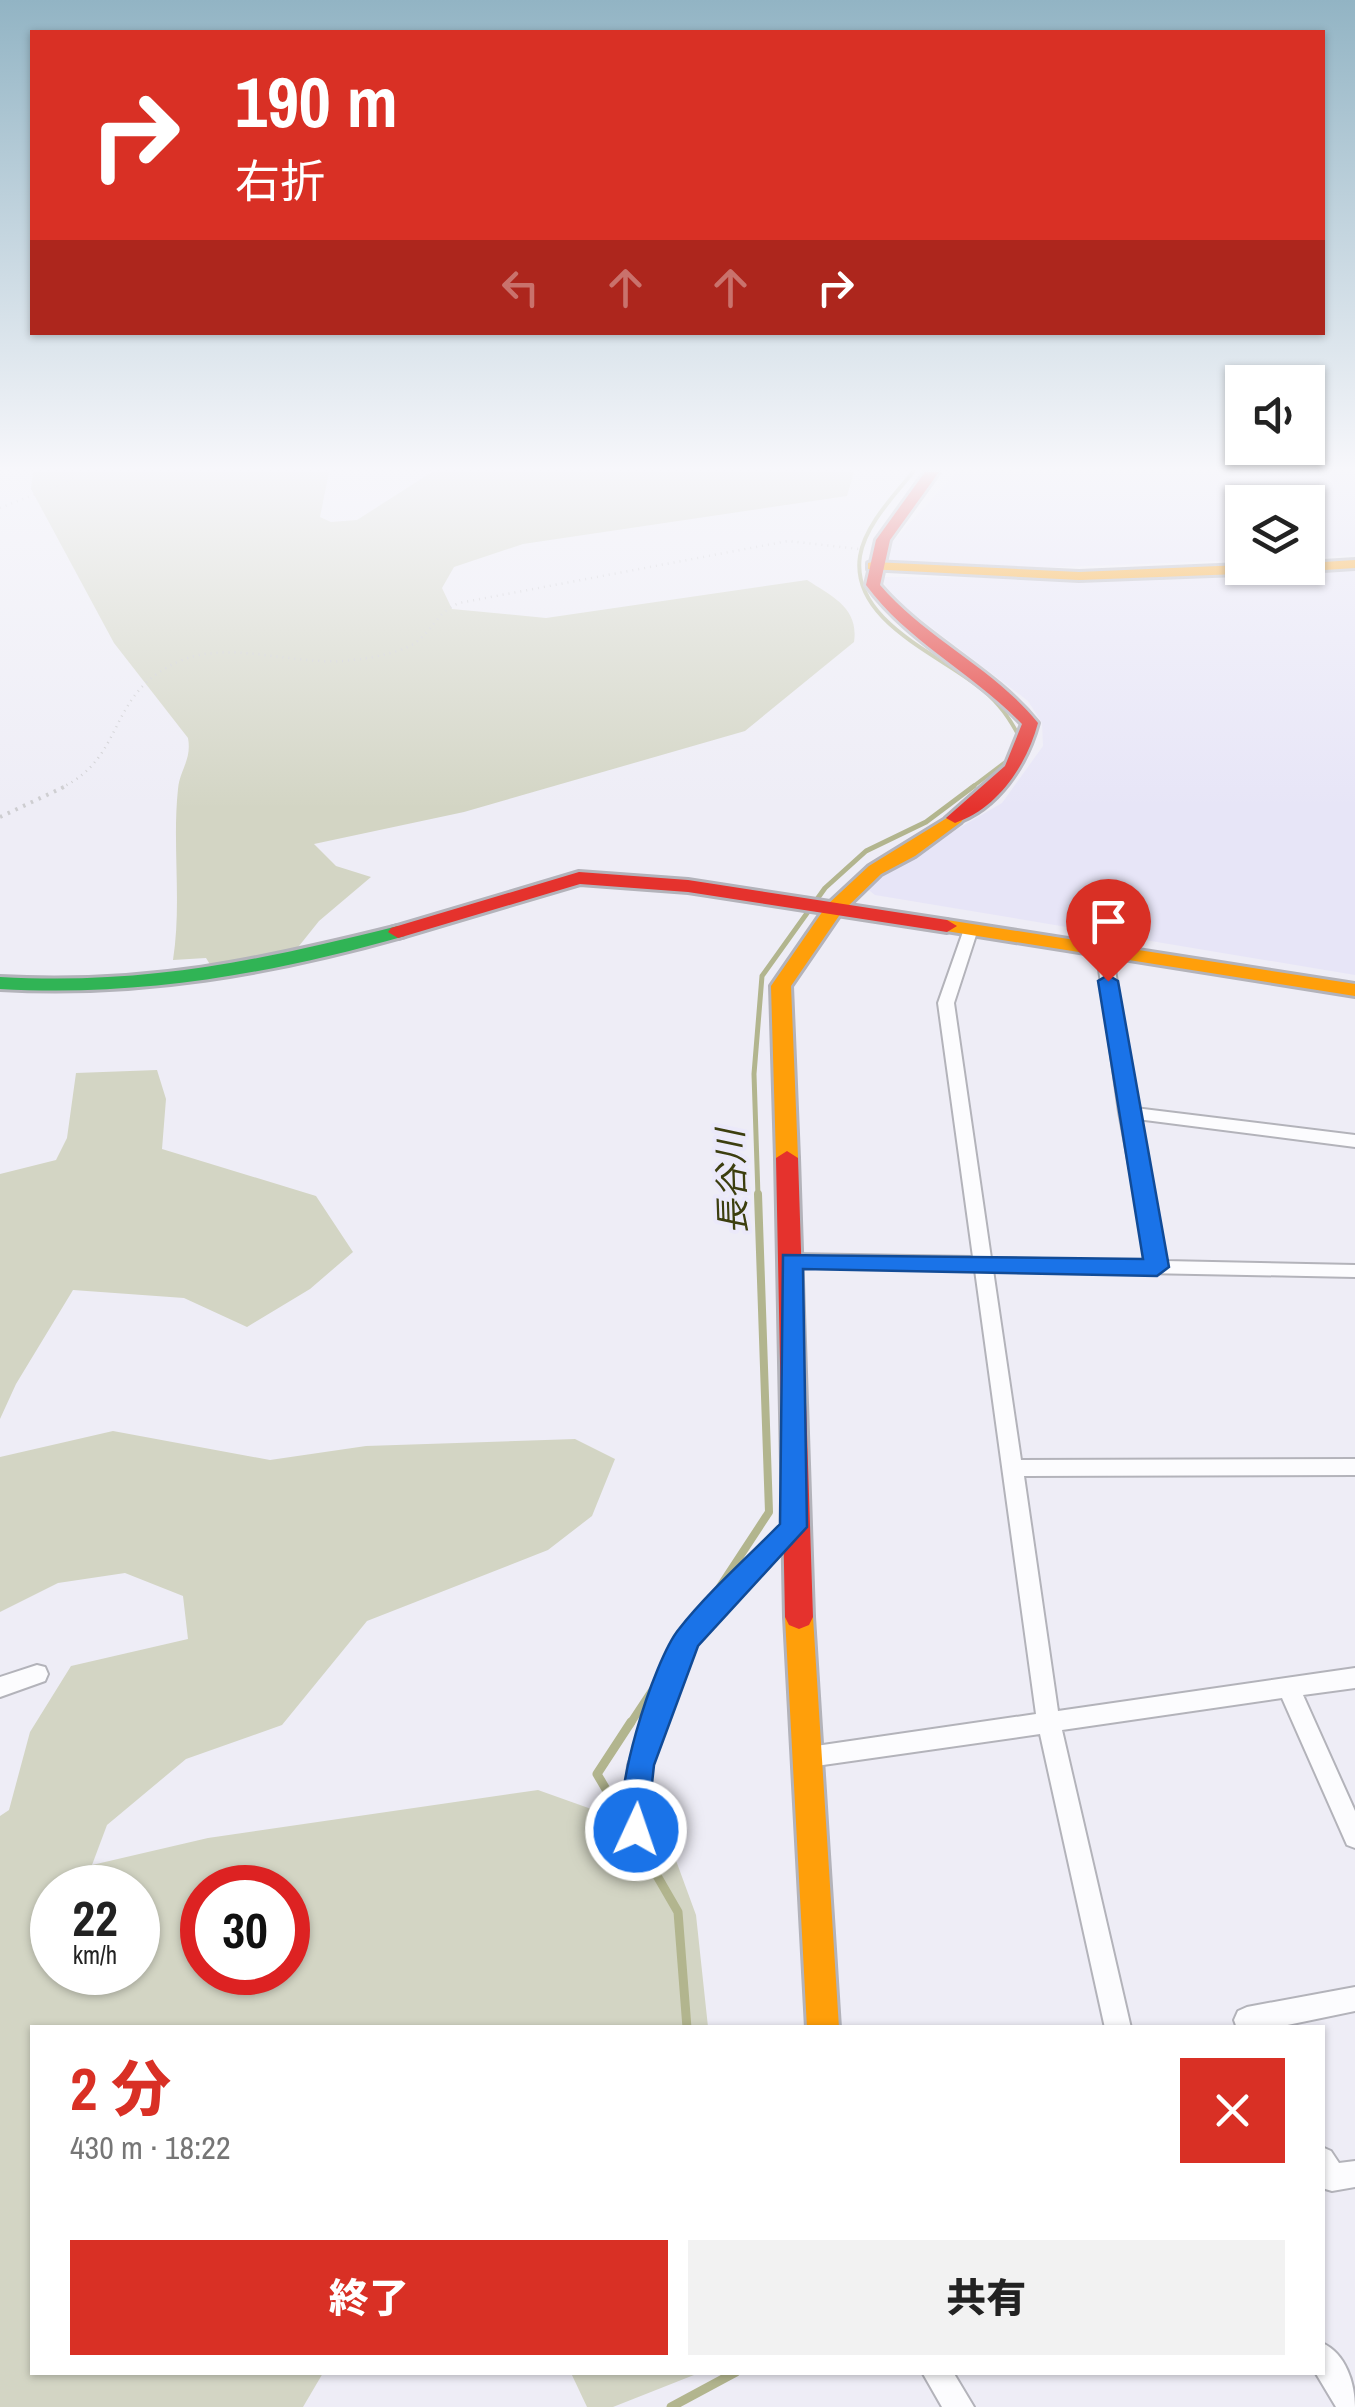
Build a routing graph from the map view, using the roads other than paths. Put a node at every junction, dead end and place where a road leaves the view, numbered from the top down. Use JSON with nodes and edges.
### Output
{"nodes":[{"id":1,"x":873,"y":584,"type":"edge"},
{"id":2,"x":834,"y":909,"type":"junction"},
{"id":3,"x":971,"y":929,"type":"junction"},
{"id":4,"x":1104,"y":948,"type":"junction"},
{"id":5,"x":0,"y":983,"type":"edge"},
{"id":6,"x":1355,"y":990,"type":"edge"},
{"id":7,"x":1127,"y":1112,"type":"junction"},
{"id":8,"x":1355,"y":1141,"type":"edge"},
{"id":9,"x":792,"y":1260,"type":"junction"},
{"id":10,"x":982,"y":1264,"type":"junction"},
{"id":11,"x":1157,"y":1267,"type":"junction"},
{"id":12,"x":1355,"y":1271,"type":"edge"},
{"id":13,"x":1355,"y":1467,"type":"edge"},
{"id":14,"x":1012,"y":1468,"type":"junction"},
{"id":15,"x":794,"y":1527,"type":"junction"},
{"id":16,"x":37,"y":1674,"type":"dead end"},
{"id":17,"x":1355,"y":1678,"type":"edge"},
{"id":18,"x":0,"y":1687,"type":"edge"},
{"id":19,"x":1289,"y":1688,"type":"junction"},
{"id":20,"x":1049,"y":1724,"type":"junction"},
{"id":21,"x":809,"y":1757,"type":"junction"},
{"id":22,"x":636,"y":1830,"type":"dead end"},
{"id":23,"x":1355,"y":1837,"type":"edge"},
{"id":24,"x":1355,"y":1999,"type":"edge"},
{"id":25,"x":823,"y":2025,"type":"edge"},
{"id":26,"x":1117,"y":2025,"type":"edge"},
{"id":27,"x":1250,"y":2025,"type":"edge"},
{"id":28,"x":1325,"y":2165,"type":"edge"},
{"id":29,"x":1355,"y":2174,"type":"edge"},
{"id":30,"x":1325,"y":2362,"type":"edge"},
{"id":31,"x":938,"y":2375,"type":"edge"},
{"id":32,"x":960,"y":2407,"type":"edge"},
{"id":33,"x":1353,"y":2407,"type":"edge"}],
"edges":[{"from":1,"to":2,"type":"street"},
{"from":2,"to":3,"type":"street"},
{"from":2,"to":5,"type":"street"},
{"from":2,"to":9,"type":"street"},
{"from":3,"to":4,"type":"street"},
{"from":3,"to":10,"type":"street"},
{"from":4,"to":6,"type":"street"},
{"from":4,"to":7,"type":"street"},
{"from":7,"to":8,"type":"street"},
{"from":7,"to":11,"type":"street"},
{"from":9,"to":10,"type":"street"},
{"from":9,"to":15,"type":"street"},
{"from":10,"to":11,"type":"street"},
{"from":10,"to":14,"type":"street"},
{"from":11,"to":12,"type":"street"},
{"from":13,"to":14,"type":"street"},
{"from":14,"to":20,"type":"street"},
{"from":15,"to":21,"type":"street"},
{"from":15,"to":22,"type":"street"},
{"from":16,"to":18,"type":"street"},
{"from":17,"to":19,"type":"street"},
{"from":19,"to":20,"type":"street"},
{"from":19,"to":23,"type":"street"},
{"from":20,"to":21,"type":"street"},
{"from":20,"to":26,"type":"street"},
{"from":21,"to":25,"type":"street"},
{"from":24,"to":27,"type":"street"},
{"from":28,"to":29,"type":"street"},
{"from":30,"to":33,"type":"street"},
{"from":31,"to":32,"type":"street"}]}
